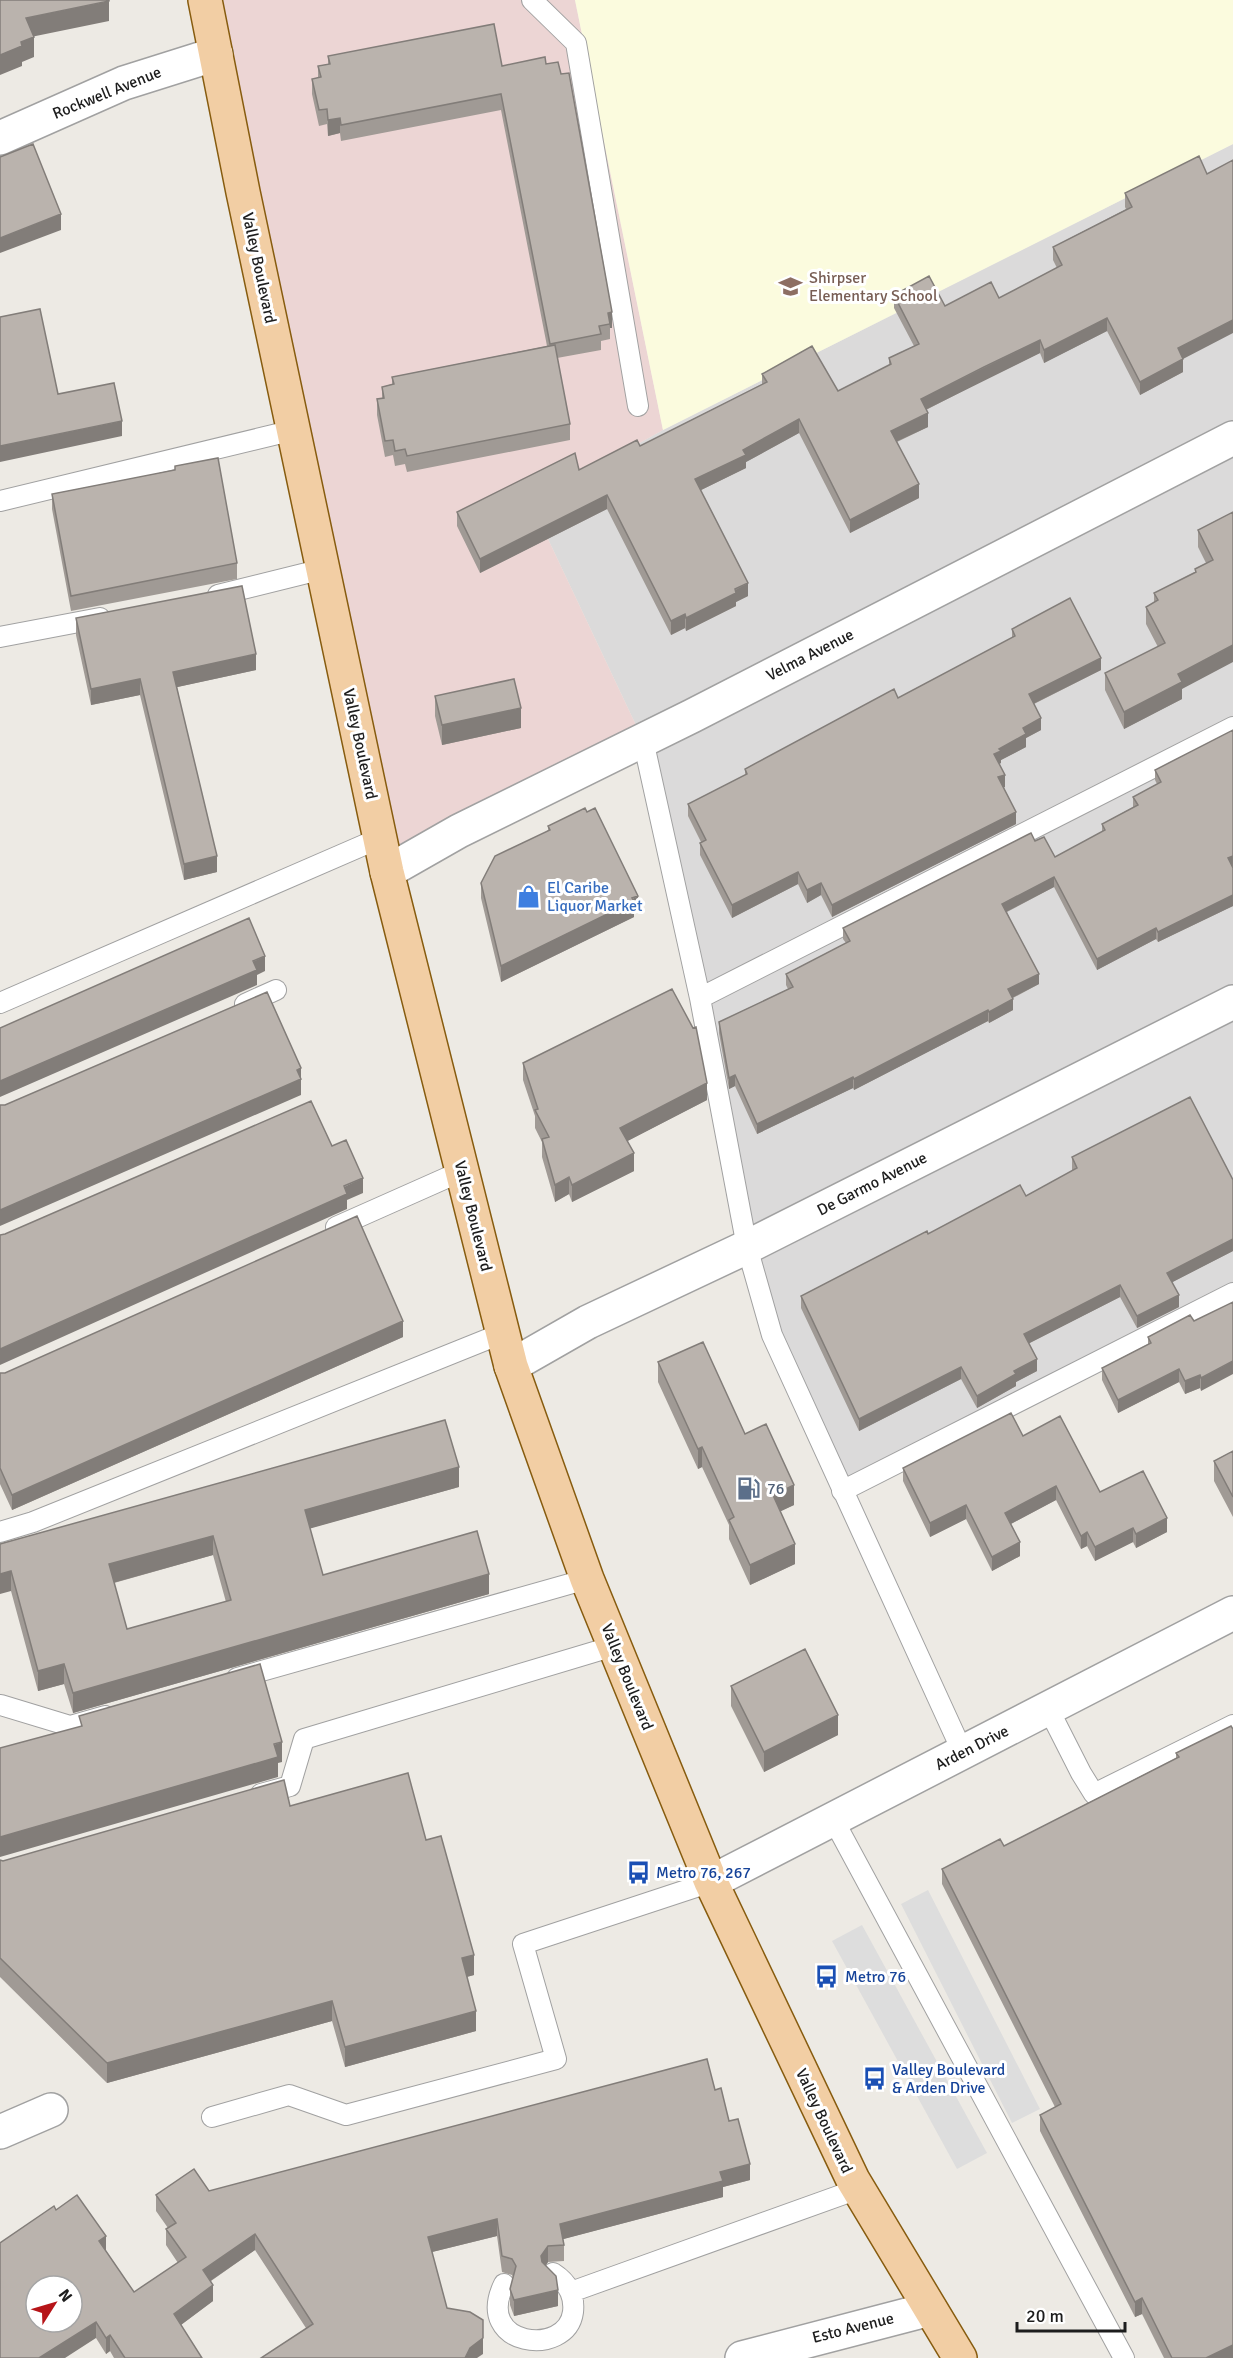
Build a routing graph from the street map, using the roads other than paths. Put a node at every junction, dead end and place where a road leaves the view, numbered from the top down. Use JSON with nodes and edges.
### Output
{"nodes":[{"id":1,"x":205,"y":0,"type":"edge"},
{"id":2,"x":532,"y":0,"type":"edge"},
{"id":3,"x":216,"y":54,"type":"junction"},
{"id":4,"x":0,"y":138,"type":"edge"},
{"id":5,"x":638,"y":406,"type":"dead end"},
{"id":6,"x":294,"y":430,"type":"junction"},
{"id":7,"x":1233,"y":438,"type":"edge"},
{"id":8,"x":0,"y":501,"type":"edge"},
{"id":9,"x":323,"y":569,"type":"junction"},
{"id":10,"x":202,"y":598,"type":"edge"},
{"id":11,"x":123,"y":613,"type":"edge"},
{"id":12,"x":0,"y":637,"type":"edge"},
{"id":13,"x":1233,"y":727,"type":"edge"},
{"id":14,"x":643,"y":740,"type":"junction"},
{"id":15,"x":380,"y":838,"type":"junction"},
{"id":16,"x":387,"y":872,"type":"junction"},
{"id":17,"x":276,"y":990,"type":"dead end"},
{"id":18,"x":700,"y":998,"type":"junction"},
{"id":19,"x":1233,"y":1002,"type":"edge"},
{"id":20,"x":0,"y":1003,"type":"edge"},
{"id":21,"x":223,"y":1014,"type":"edge"},
{"id":22,"x":462,"y":1171,"type":"junction"},
{"id":23,"x":314,"y":1237,"type":"edge"},
{"id":24,"x":747,"y":1247,"type":"junction"},
{"id":25,"x":1233,"y":1293,"type":"edge"},
{"id":26,"x":503,"y":1332,"type":"junction"},
{"id":27,"x":511,"y":1366,"type":"junction"},
{"id":28,"x":842,"y":1491,"type":"junction"},
{"id":29,"x":0,"y":1532,"type":"edge"},
{"id":30,"x":587,"y":1579,"type":"junction"},
{"id":31,"x":1233,"y":1613,"type":"edge"},
{"id":32,"x":614,"y":1646,"type":"junction"},
{"id":33,"x":219,"y":1684,"type":"edge"},
{"id":34,"x":1,"y":1705,"type":"edge"},
{"id":35,"x":1048,"y":1708,"type":"junction"},
{"id":36,"x":127,"y":1710,"type":"edge"},
{"id":37,"x":1233,"y":1725,"type":"edge"},
{"id":38,"x":963,"y":1753,"type":"junction"},
{"id":39,"x":245,"y":1798,"type":"edge"},
{"id":40,"x":833,"y":1819,"type":"junction"},
{"id":41,"x":711,"y":1882,"type":"junction"},
{"id":42,"x":51,"y":2110,"type":"dead end"},
{"id":43,"x":212,"y":2117,"type":"dead end"},
{"id":44,"x":0,"y":2132,"type":"edge"},
{"id":45,"x":858,"y":2189,"type":"junction"},
{"id":46,"x":553,"y":2273,"type":"edge"},
{"id":47,"x":504,"y":2284,"type":"edge"},
{"id":48,"x":571,"y":2292,"type":"junction"},
{"id":49,"x":930,"y":2309,"type":"junction"},
{"id":50,"x":742,"y":2358,"type":"edge"},
{"id":51,"x":960,"y":2358,"type":"edge"},
{"id":52,"x":1124,"y":2358,"type":"edge"}],
"edges":[{"from":1,"to":3,"type":"main road","name":"Valley Boulevard"},
{"from":2,"to":5,"type":"lane"},
{"from":3,"to":4,"type":"street","name":"Rockwell Avenue"},
{"from":3,"to":6,"type":"main road","name":"Valley Boulevard"},
{"from":6,"to":8,"type":"lane"},
{"from":6,"to":9,"type":"main road","name":"Valley Boulevard"},
{"from":7,"to":14,"type":"street","name":"Velma Avenue"},
{"from":9,"to":10,"type":"lane"},
{"from":9,"to":15,"type":"main road","name":"Valley Boulevard"},
{"from":11,"to":12,"type":"lane"},
{"from":13,"to":18,"type":"lane"},
{"from":14,"to":16,"type":"street","name":"Velma Avenue"},
{"from":14,"to":18,"type":"lane"},
{"from":15,"to":16,"type":"main road","name":"Valley Boulevard"},
{"from":15,"to":20,"type":"lane"},
{"from":16,"to":22,"type":"main road","name":"Valley Boulevard"},
{"from":17,"to":21,"type":"lane"},
{"from":18,"to":24,"type":"lane"},
{"from":19,"to":24,"type":"street","name":"De Garmo Avenue"},
{"from":22,"to":23,"type":"lane"},
{"from":22,"to":26,"type":"main road","name":"Valley Boulevard"},
{"from":24,"to":27,"type":"street","name":"De Garmo Avenue"},
{"from":24,"to":28,"type":"lane"},
{"from":25,"to":28,"type":"lane"},
{"from":26,"to":27,"type":"main road","name":"Valley Boulevard"},
{"from":26,"to":29,"type":"lane"},
{"from":27,"to":30,"type":"main road","name":"Valley Boulevard"},
{"from":28,"to":38,"type":"lane"},
{"from":30,"to":32,"type":"main road","name":"Valley Boulevard"},
{"from":30,"to":33,"type":"lane"},
{"from":31,"to":35,"type":"street","name":"Arden Drive"},
{"from":32,"to":39,"type":"lane"},
{"from":32,"to":41,"type":"main road","name":"Valley Boulevard"},
{"from":34,"to":36,"type":"lane"},
{"from":35,"to":37,"type":"lane"},
{"from":35,"to":38,"type":"street","name":"Arden Drive"},
{"from":38,"to":40,"type":"street","name":"Arden Drive"},
{"from":40,"to":41,"type":"street","name":"Arden Drive"},
{"from":40,"to":52,"type":"lane"},
{"from":41,"to":43,"type":"lane"},
{"from":41,"to":45,"type":"main road","name":"Valley Boulevard"},
{"from":42,"to":44,"type":"street"},
{"from":45,"to":48,"type":"lane"},
{"from":45,"to":49,"type":"main road","name":"Valley Boulevard"},
{"from":46,"to":48,"type":"lane"},
{"from":47,"to":48,"type":"lane"},
{"from":49,"to":50,"type":"street","name":"Esto Avenue"},
{"from":49,"to":51,"type":"main road","name":"Valley Boulevard"}]}
